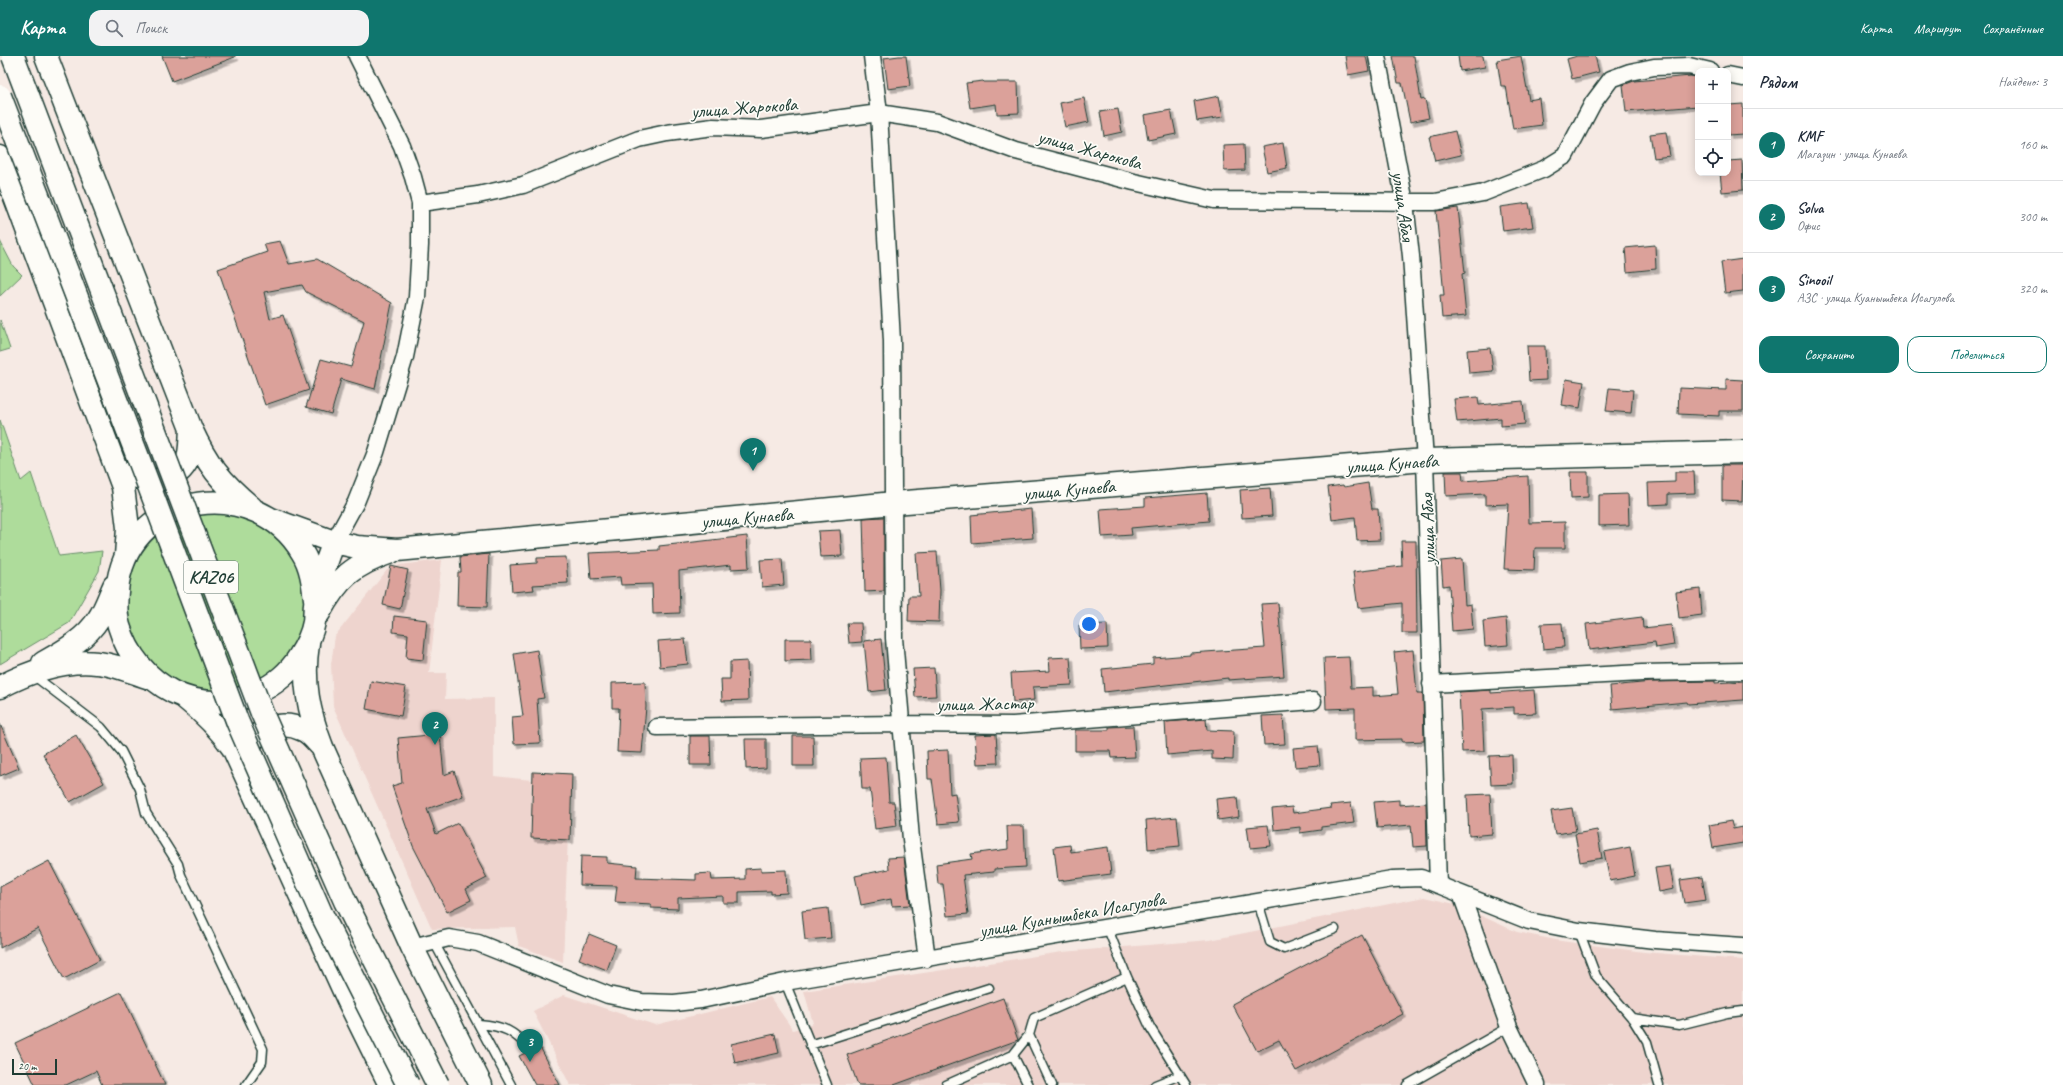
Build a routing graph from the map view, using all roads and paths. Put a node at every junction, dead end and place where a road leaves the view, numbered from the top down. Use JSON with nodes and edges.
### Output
{"nodes":[{"id":1,"x":14,"y":56,"type":"edge"},
{"id":2,"x":46,"y":56,"type":"edge"},
{"id":3,"x":357,"y":56,"type":"edge"},
{"id":4,"x":872,"y":56,"type":"edge"},
{"id":5,"x":1377,"y":56,"type":"edge"},
{"id":6,"x":1697,"y":68,"type":"edge"},
{"id":7,"x":1731,"y":76,"type":"edge"},
{"id":8,"x":1743,"y":78,"type":"edge"},
{"id":9,"x":0,"y":96,"type":"edge"},
{"id":10,"x":879,"y":113,"type":"junction"},
{"id":11,"x":0,"y":157,"type":"edge"},
{"id":12,"x":420,"y":203,"type":"junction"},
{"id":13,"x":1405,"y":203,"type":"junction"},
{"id":14,"x":191,"y":429,"type":"junction"},
{"id":15,"x":111,"y":452,"type":"junction"},
{"id":16,"x":1743,"y":452,"type":"edge"},
{"id":17,"x":1425,"y":460,"type":"junction"},
{"id":18,"x":894,"y":503,"type":"junction"},
{"id":19,"x":263,"y":514,"type":"junction"},
{"id":20,"x":334,"y":542,"type":"junction"},
{"id":21,"x":398,"y":550,"type":"junction"},
{"id":22,"x":123,"y":565,"type":"junction"},
{"id":23,"x":315,"y":598,"type":"junction"},
{"id":24,"x":311,"y":631,"type":"junction"},
{"id":25,"x":29,"y":672,"type":"junction"},
{"id":26,"x":1743,"y":672,"type":"edge"},
{"id":27,"x":152,"y":679,"type":"junction"},
{"id":28,"x":1431,"y":684,"type":"junction"},
{"id":29,"x":0,"y":687,"type":"edge"},
{"id":30,"x":185,"y":697,"type":"junction"},
{"id":31,"x":1313,"y":701,"type":"dead end"},
{"id":32,"x":901,"y":724,"type":"junction"},
{"id":33,"x":657,"y":727,"type":"dead end"},
{"id":34,"x":322,"y":747,"type":"junction"},
{"id":35,"x":244,"y":773,"type":"junction"},
{"id":36,"x":1438,"y":885,"type":"junction"},
{"id":37,"x":1461,"y":894,"type":"junction"},
{"id":38,"x":1258,"y":902,"type":"junction"},
{"id":39,"x":1335,"y":928,"type":"dead end"},
{"id":40,"x":1108,"y":929,"type":"junction"},
{"id":41,"x":1579,"y":931,"type":"junction"},
{"id":42,"x":434,"y":942,"type":"junction"},
{"id":43,"x":1743,"y":946,"type":"edge"},
{"id":44,"x":412,"y":948,"type":"junction"},
{"id":45,"x":927,"y":959,"type":"junction"},
{"id":46,"x":1127,"y":977,"type":"junction"},
{"id":47,"x":785,"y":982,"type":"junction"},
{"id":48,"x":989,"y":988,"type":"dead end"},
{"id":49,"x":1743,"y":1011,"type":"edge"},
{"id":50,"x":1632,"y":1018,"type":"junction"},
{"id":51,"x":479,"y":1024,"type":"junction"},
{"id":52,"x":1509,"y":1027,"type":"junction"},
{"id":53,"x":1029,"y":1035,"type":"junction"},
{"id":54,"x":810,"y":1046,"type":"junction"},
{"id":55,"x":530,"y":1050,"type":"dead end"},
{"id":56,"x":1013,"y":1055,"type":"junction"},
{"id":57,"x":1180,"y":1075,"type":"junction"},
{"id":58,"x":246,"y":1085,"type":"edge"},
{"id":59,"x":390,"y":1085,"type":"edge"},
{"id":60,"x":408,"y":1085,"type":"edge"},
{"id":61,"x":438,"y":1085,"type":"edge"},
{"id":62,"x":481,"y":1085,"type":"edge"},
{"id":63,"x":511,"y":1085,"type":"edge"},
{"id":64,"x":827,"y":1085,"type":"edge"},
{"id":65,"x":946,"y":1085,"type":"edge"},
{"id":66,"x":1028,"y":1085,"type":"edge"},
{"id":67,"x":1052,"y":1085,"type":"edge"},
{"id":68,"x":1155,"y":1085,"type":"edge"},
{"id":69,"x":1186,"y":1085,"type":"edge"},
{"id":70,"x":1407,"y":1085,"type":"edge"},
{"id":71,"x":1537,"y":1085,"type":"edge"},
{"id":72,"x":1660,"y":1085,"type":"edge"}],
"edges":[{"from":1,"to":61,"type":"main road","number":"KАZ06","bridge":true},
{"from":2,"to":14,"type":"main road"},
{"from":3,"to":12,"type":"street"},
{"from":4,"to":10,"type":"street"},
{"from":5,"to":13,"type":"street","name":"улица Абая"},
{"from":6,"to":13,"type":"street","name":"улица Жарокова"},
{"from":7,"to":8,"type":"street"},
{"from":9,"to":60,"type":"main road","number":"KАZ06","bridge":true},
{"from":10,"to":12,"type":"street","name":"улица Жарокова"},
{"from":10,"to":13,"type":"street","name":"улица Жарокова"},
{"from":10,"to":18,"type":"street"},
{"from":11,"to":15,"type":"main road"},
{"from":12,"to":20,"type":"street"},
{"from":13,"to":17,"type":"street","name":"улица Абая"},
{"from":14,"to":15,"type":"main road"},
{"from":14,"to":19,"type":"main road"},
{"from":15,"to":22,"type":"main road"},
{"from":16,"to":17,"type":"main road","name":"улица Кунаева"},
{"from":17,"to":18,"type":"main road","name":"улица Кунаева"},
{"from":17,"to":28,"type":"street","name":"улица Абая"},
{"from":18,"to":21,"type":"main road","name":"улица Кунаева"},
{"from":18,"to":32,"type":"street"},
{"from":19,"to":20,"type":"main road"},
{"from":19,"to":22,"type":"main road"},
{"from":19,"to":23,"type":"main road"},
{"from":20,"to":21,"type":"main road"},
{"from":20,"to":23,"type":"main road"},
{"from":21,"to":24,"type":"main road"},
{"from":22,"to":25,"type":"main road"},
{"from":22,"to":27,"type":"main road"},
{"from":23,"to":24,"type":"main road"},
{"from":24,"to":30,"type":"main road"},
{"from":24,"to":34,"type":"main road"},
{"from":25,"to":27,"type":"main road"},
{"from":25,"to":29,"type":"main road"},
{"from":25,"to":58,"type":"lane"},
{"from":26,"to":28,"type":"street"},
{"from":27,"to":30,"type":"main road"},
{"from":28,"to":36,"type":"street","name":"улица Абая"},
{"from":30,"to":35,"type":"main road"},
{"from":31,"to":32,"type":"street","name":"улица Жастар"},
{"from":32,"to":33,"type":"street","name":"улица Жастар"},
{"from":32,"to":45,"type":"street"},
{"from":34,"to":35,"type":"main road"},
{"from":34,"to":44,"type":"main road"},
{"from":35,"to":59,"type":"main road"},
{"from":36,"to":37,"type":"street","name":"улица Куанышбека Исагулова"},
{"from":36,"to":38,"type":"street","name":"улица Куанышбека Исагулова"},
{"from":37,"to":41,"type":"street","name":"улица Куанышбека Исагулова"},
{"from":37,"to":52,"type":"street"},
{"from":38,"to":39,"type":"lane"},
{"from":38,"to":40,"type":"street","name":"улица Куанышбека Исагулова"},
{"from":40,"to":45,"type":"street","name":"улица Куанышбека Исагулова"},
{"from":40,"to":46,"type":"lane"},
{"from":41,"to":43,"type":"street","name":"улица Куанышбека Исагулова"},
{"from":41,"to":50,"type":"lane"},
{"from":42,"to":44,"type":"street","name":"улица Куанышбека Исагулова"},
{"from":42,"to":47,"type":"street","name":"улица Куанышбека Исагулова"},
{"from":42,"to":51,"type":"lane"},
{"from":44,"to":62,"type":"main road"},
{"from":45,"to":47,"type":"street","name":"улица Куанышбека Исагулова"},
{"from":46,"to":53,"type":"lane"},
{"from":46,"to":57,"type":"lane"},
{"from":47,"to":54,"type":"lane"},
{"from":48,"to":54,"type":"lane"},
{"from":49,"to":50,"type":"lane"},
{"from":50,"to":72,"type":"lane"},
{"from":51,"to":55,"type":"lane"},
{"from":51,"to":63,"type":"lane"},
{"from":52,"to":70,"type":"lane"},
{"from":52,"to":71,"type":"street"},
{"from":53,"to":56,"type":"lane"},
{"from":53,"to":67,"type":"lane"},
{"from":54,"to":64,"type":"lane"},
{"from":56,"to":65,"type":"lane"},
{"from":56,"to":66,"type":"lane"},
{"from":57,"to":68,"type":"lane"},
{"from":57,"to":69,"type":"lane"}]}
